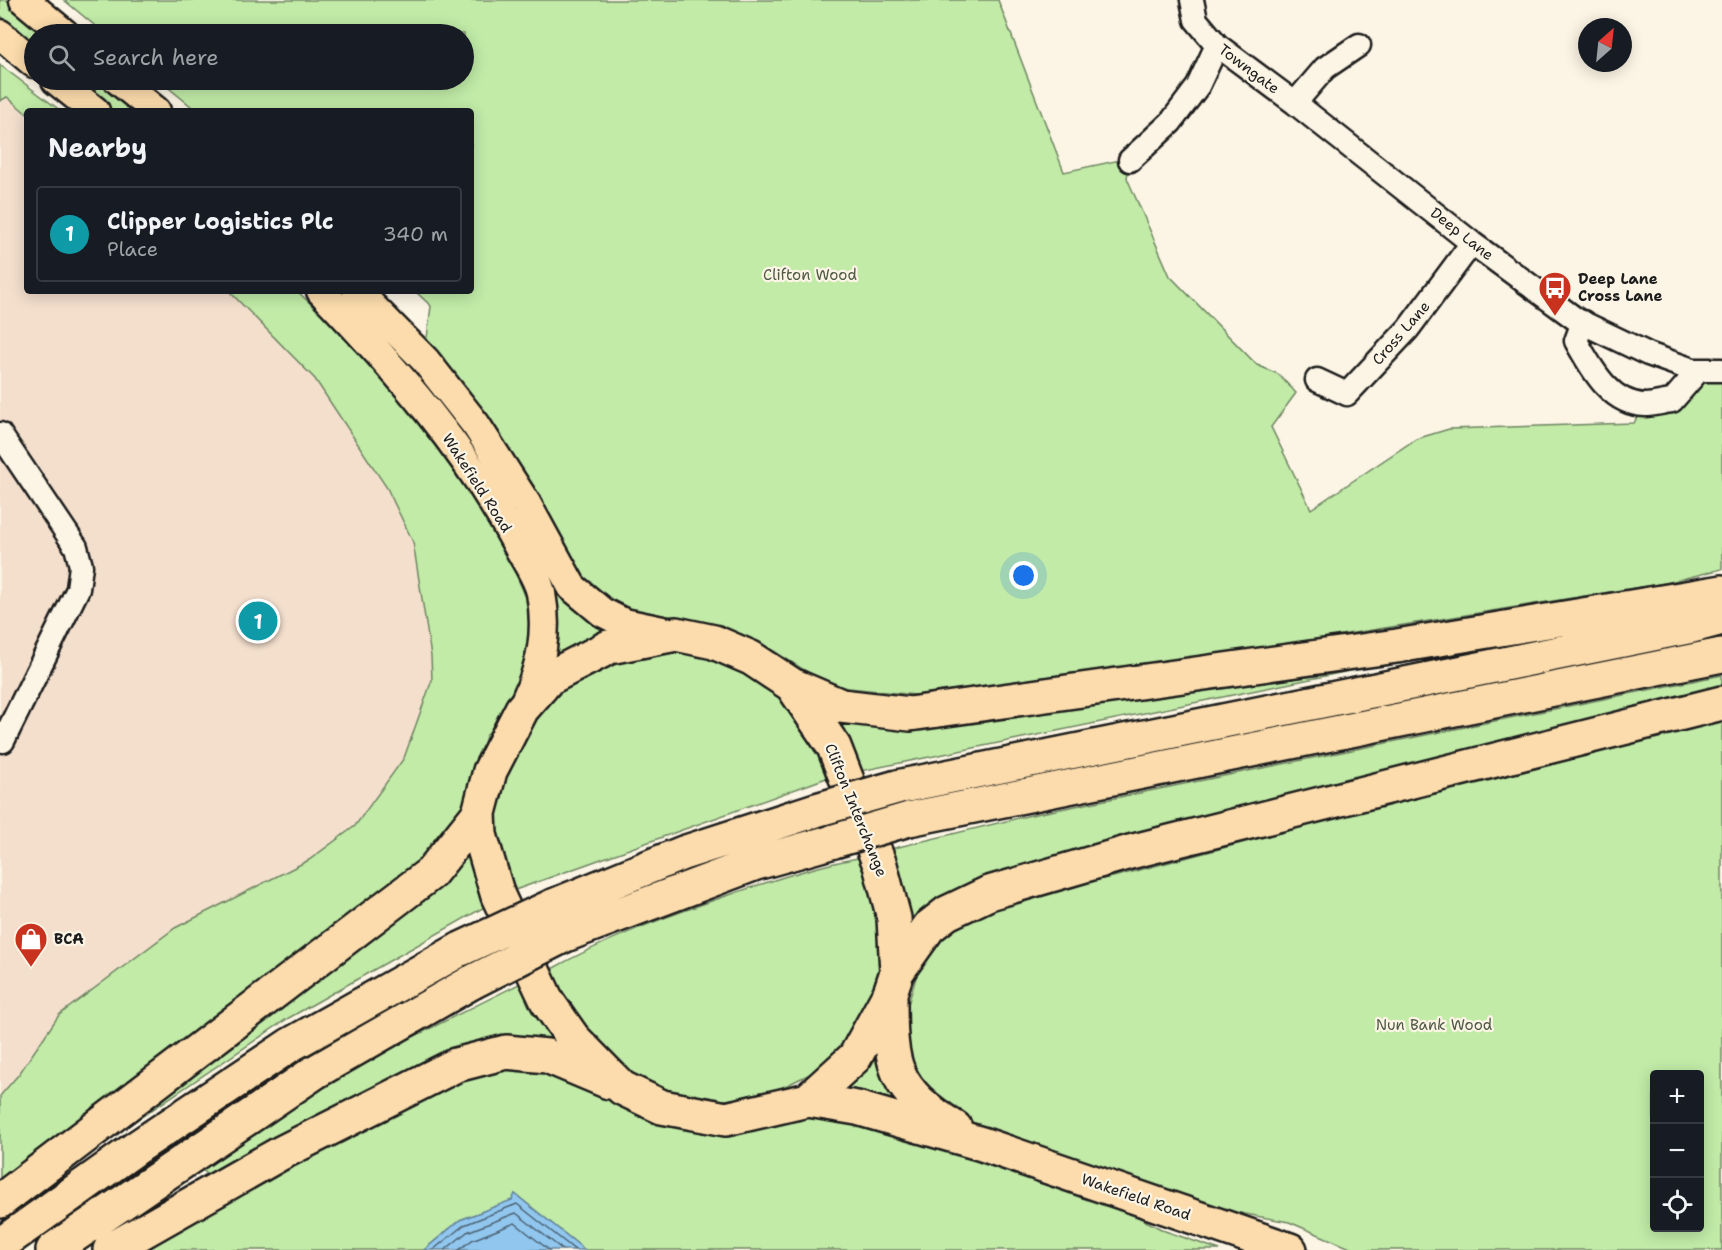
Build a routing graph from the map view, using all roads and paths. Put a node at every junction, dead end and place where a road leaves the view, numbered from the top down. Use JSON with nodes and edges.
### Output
{"nodes":[{"id":1,"x":24,"y":0,"type":"edge"},
{"id":2,"x":1192,"y":0,"type":"edge"},
{"id":3,"x":53,"y":24,"type":"edge"},
{"id":4,"x":0,"y":34,"type":"edge"},
{"id":5,"x":1217,"y":45,"type":"junction"},
{"id":6,"x":1359,"y":45,"type":"dead end"},
{"id":7,"x":0,"y":50,"type":"edge"},
{"id":8,"x":24,"y":54,"type":"edge"},
{"id":9,"x":24,"y":66,"type":"edge"},
{"id":10,"x":63,"y":90,"type":"edge"},
{"id":11,"x":69,"y":90,"type":"edge"},
{"id":12,"x":130,"y":90,"type":"edge"},
{"id":13,"x":1295,"y":103,"type":"junction"},
{"id":14,"x":92,"y":108,"type":"edge"},
{"id":15,"x":152,"y":108,"type":"edge"},
{"id":16,"x":1130,"y":160,"type":"dead end"},
{"id":17,"x":1472,"y":243,"type":"junction"},
{"id":18,"x":324,"y":294,"type":"edge"},
{"id":19,"x":360,"y":294,"type":"edge"},
{"id":20,"x":1583,"y":322,"type":"junction"},
{"id":21,"x":1699,"y":370,"type":"junction"},
{"id":22,"x":1722,"y":370,"type":"edge"},
{"id":23,"x":1317,"y":380,"type":"dead end"},
{"id":24,"x":0,"y":434,"type":"edge"},
{"id":25,"x":1722,"y":592,"type":"edge"},
{"id":26,"x":1722,"y":618,"type":"edge"},
{"id":27,"x":676,"y":634,"type":"junction"},
{"id":28,"x":1722,"y":655,"type":"edge"},
{"id":29,"x":792,"y":685,"type":"junction"},
{"id":30,"x":1722,"y":703,"type":"edge"},
{"id":31,"x":522,"y":709,"type":"junction"},
{"id":32,"x":3,"y":741,"type":"dead end"},
{"id":33,"x":479,"y":813,"type":"junction"},
{"id":34,"x":893,"y":982,"type":"junction"},
{"id":35,"x":622,"y":1088,"type":"junction"},
{"id":36,"x":808,"y":1100,"type":"junction"},
{"id":37,"x":982,"y":1144,"type":"junction"},
{"id":38,"x":0,"y":1201,"type":"edge"},
{"id":39,"x":0,"y":1245,"type":"edge"},
{"id":40,"x":53,"y":1250,"type":"edge"},
{"id":41,"x":110,"y":1250,"type":"edge"},
{"id":42,"x":1290,"y":1250,"type":"edge"}],
"edges":[{"from":1,"to":3,"type":"main road"},
{"from":2,"to":5,"type":"street","name":"Towngate"},
{"from":4,"to":8,"type":"main road"},
{"from":5,"to":13,"type":"street","name":"Towngate"},
{"from":5,"to":16,"type":"street"},
{"from":6,"to":13,"type":"street"},
{"from":7,"to":9,"type":"street"},
{"from":10,"to":14,"type":"street"},
{"from":11,"to":14,"type":"main road"},
{"from":12,"to":15,"type":"main road"},
{"from":13,"to":17,"type":"street","name":"Deep Lane"},
{"from":17,"to":20,"type":"street","name":"Deep Lane"},
{"from":17,"to":23,"type":"street","name":"Cross Lane"},
{"from":18,"to":31,"type":"main road","name":"Wakefield Road"},
{"from":19,"to":27,"type":"main road","name":"Wakefield Road"},
{"from":20,"to":21,"type":"street","name":"Deep Lane"},
{"from":20,"to":21,"type":"street"},
{"from":21,"to":22,"type":"street","name":"Deep Lane"},
{"from":24,"to":32,"type":"street"},
{"from":25,"to":29,"type":"highway"},
{"from":26,"to":39,"type":"highway","bridge":true},
{"from":27,"to":29,"type":"highway","name":"Clifton Interchange"},
{"from":27,"to":31,"type":"highway","name":"Clifton Interchange"},
{"from":28,"to":40,"type":"highway","bridge":true},
{"from":29,"to":34,"type":"highway","name":"Clifton Interchange"},
{"from":30,"to":34,"type":"highway"},
{"from":31,"to":33,"type":"highway","name":"Clifton Interchange"},
{"from":33,"to":35,"type":"highway","name":"Clifton Interchange"},
{"from":33,"to":38,"type":"highway"},
{"from":34,"to":36,"type":"highway","name":"Clifton Interchange"},
{"from":34,"to":37,"type":"highway","name":"Wakefield Road"},
{"from":35,"to":36,"type":"highway","name":"Clifton Interchange"},
{"from":35,"to":41,"type":"highway"},
{"from":36,"to":37,"type":"highway","name":"Wakefield Road"},
{"from":37,"to":42,"type":"highway","name":"Wakefield Road"}]}
